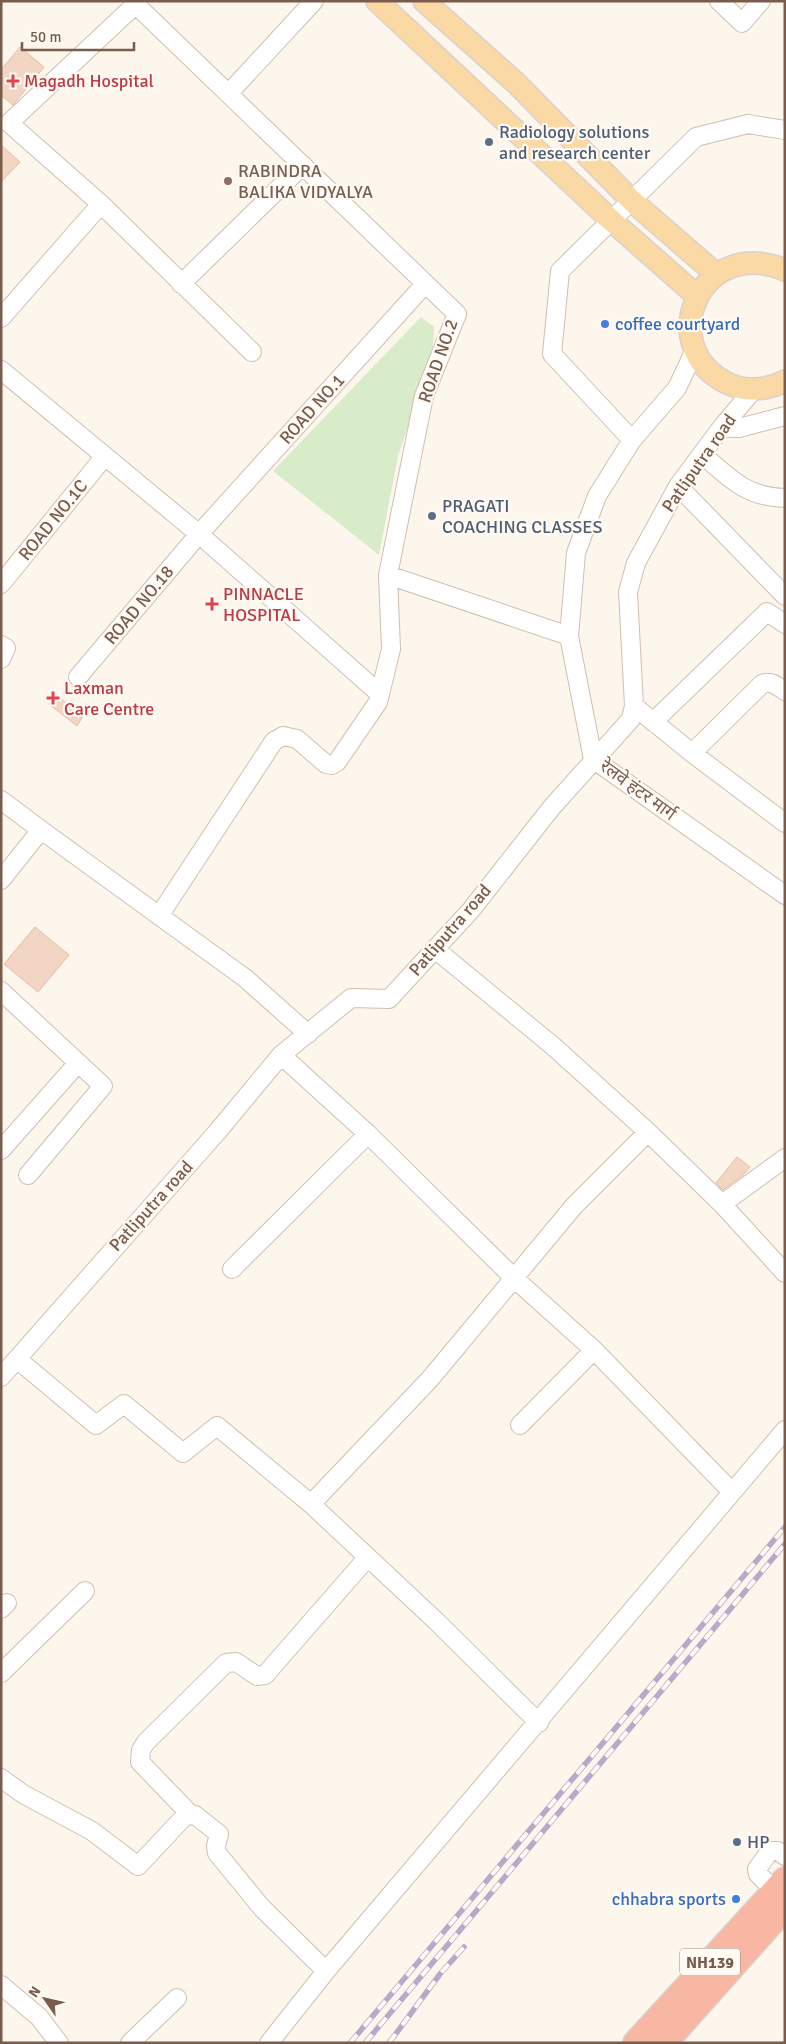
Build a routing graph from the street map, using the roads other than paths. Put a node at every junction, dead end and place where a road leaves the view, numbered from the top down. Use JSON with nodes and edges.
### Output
{"nodes":[{"id":1,"x":314,"y":1,"type":"edge"},
{"id":2,"x":377,"y":1,"type":"edge"},
{"id":3,"x":424,"y":1,"type":"edge"},
{"id":4,"x":719,"y":1,"type":"edge"},
{"id":5,"x":761,"y":1,"type":"edge"},
{"id":6,"x":133,"y":3,"type":"edge"},
{"id":7,"x":446,"y":20,"type":"junction"},
{"id":8,"x":423,"y":44,"type":"junction"},
{"id":9,"x":228,"y":94,"type":"junction"},
{"id":10,"x":5,"y":120,"type":"edge"},
{"id":11,"x":785,"y":130,"type":"edge"},
{"id":12,"x":302,"y":166,"type":"junction"},
{"id":13,"x":632,"y":201,"type":"junction"},
{"id":14,"x":101,"y":204,"type":"junction"},
{"id":15,"x":612,"y":221,"type":"junction"},
{"id":16,"x":785,"y":270,"type":"edge"},
{"id":17,"x":716,"y":274,"type":"junction"},
{"id":18,"x":182,"y":284,"type":"junction"},
{"id":19,"x":425,"y":284,"type":"junction"},
{"id":20,"x":698,"y":296,"type":"junction"},
{"id":21,"x":1,"y":318,"type":"edge"},
{"id":22,"x":695,"y":350,"type":"junction"},
{"id":23,"x":252,"y":352,"type":"dead end"},
{"id":24,"x":5,"y":380,"type":"edge"},
{"id":25,"x":785,"y":381,"type":"edge"},
{"id":26,"x":754,"y":390,"type":"junction"},
{"id":27,"x":785,"y":416,"type":"edge"},
{"id":28,"x":761,"y":422,"type":"junction"},
{"id":29,"x":722,"y":427,"type":"junction"},
{"id":30,"x":632,"y":440,"type":"junction"},
{"id":31,"x":702,"y":454,"type":"junction"},
{"id":32,"x":105,"y":456,"type":"junction"},
{"id":33,"x":678,"y":486,"type":"junction"},
{"id":34,"x":785,"y":498,"type":"edge"},
{"id":35,"x":199,"y":534,"type":"junction"},
{"id":36,"x":388,"y":575,"type":"junction"},
{"id":37,"x":1,"y":584,"type":"edge"},
{"id":38,"x":785,"y":596,"type":"edge"},
{"id":39,"x":785,"y":624,"type":"edge"},
{"id":40,"x":569,"y":636,"type":"junction"},
{"id":41,"x":1,"y":644,"type":"edge"},
{"id":42,"x":1,"y":659,"type":"edge"},
{"id":43,"x":78,"y":677,"type":"dead end"},
{"id":44,"x":785,"y":691,"type":"edge"},
{"id":45,"x":380,"y":694,"type":"junction"},
{"id":46,"x":634,"y":706,"type":"junction"},
{"id":47,"x":654,"y":722,"type":"junction"},
{"id":48,"x":692,"y":753,"type":"junction"},
{"id":49,"x":593,"y":758,"type":"junction"},
{"id":50,"x":1,"y":800,"type":"edge"},
{"id":51,"x":785,"y":823,"type":"edge"},
{"id":52,"x":41,"y":830,"type":"junction"},
{"id":53,"x":1,"y":880,"type":"edge"},
{"id":54,"x":785,"y":894,"type":"edge"},
{"id":55,"x":159,"y":916,"type":"junction"},
{"id":56,"x":435,"y":949,"type":"junction"},
{"id":57,"x":1,"y":991,"type":"edge"},
{"id":58,"x":308,"y":1034,"type":"junction"},
{"id":59,"x":281,"y":1054,"type":"junction"},
{"id":60,"x":78,"y":1063,"type":"junction"},
{"id":61,"x":648,"y":1132,"type":"junction"},
{"id":62,"x":368,"y":1134,"type":"junction"},
{"id":63,"x":1,"y":1150,"type":"edge"},
{"id":64,"x":785,"y":1158,"type":"edge"},
{"id":65,"x":28,"y":1175,"type":"dead end"},
{"id":66,"x":722,"y":1204,"type":"junction"},
{"id":67,"x":232,"y":1269,"type":"dead end"},
{"id":68,"x":785,"y":1273,"type":"edge"},
{"id":69,"x":515,"y":1279,"type":"junction"},
{"id":70,"x":594,"y":1350,"type":"junction"},
{"id":71,"x":17,"y":1359,"type":"junction"},
{"id":72,"x":1,"y":1377,"type":"edge"},
{"id":73,"x":520,"y":1425,"type":"dead end"},
{"id":74,"x":785,"y":1430,"type":"edge"},
{"id":75,"x":732,"y":1492,"type":"junction"},
{"id":76,"x":311,"y":1504,"type":"junction"},
{"id":77,"x":368,"y":1557,"type":"junction"},
{"id":78,"x":85,"y":1591,"type":"dead end"},
{"id":79,"x":1,"y":1673,"type":"edge"},
{"id":80,"x":539,"y":1722,"type":"junction"},
{"id":81,"x":1,"y":1778,"type":"edge"},
{"id":82,"x":190,"y":1814,"type":"junction"},
{"id":83,"x":785,"y":1856,"type":"edge"},
{"id":84,"x":782,"y":1893,"type":"edge"},
{"id":85,"x":326,"y":1971,"type":"junction"},
{"id":86,"x":1,"y":1985,"type":"edge"},
{"id":87,"x":177,"y":1998,"type":"dead end"},
{"id":88,"x":59,"y":2043,"type":"edge"},
{"id":89,"x":130,"y":2043,"type":"edge"},
{"id":90,"x":269,"y":2043,"type":"edge"},
{"id":91,"x":636,"y":2043,"type":"edge"},
{"id":92,"x":664,"y":2043,"type":"edge"}],
"edges":[{"from":1,"to":9,"type":"street"},
{"from":2,"to":8,"type":"main road"},
{"from":3,"to":7,"type":"main road"},
{"from":4,"to":5,"type":"street"},
{"from":6,"to":9,"type":"street","name":"ROAD NO.2"},
{"from":6,"to":10,"type":"street"},
{"from":7,"to":8,"type":"main road"},
{"from":7,"to":13,"type":"main road"},
{"from":8,"to":15,"type":"main road"},
{"from":9,"to":12,"type":"street","name":"ROAD NO.2"},
{"from":10,"to":14,"type":"street"},
{"from":11,"to":13,"type":"street"},
{"from":12,"to":18,"type":"street"},
{"from":12,"to":19,"type":"street","name":"ROAD NO.2"},
{"from":13,"to":15,"type":"street"},
{"from":13,"to":17,"type":"main road"},
{"from":14,"to":18,"type":"street"},
{"from":14,"to":21,"type":"street"},
{"from":15,"to":20,"type":"main road"},
{"from":15,"to":30,"type":"street"},
{"from":16,"to":17,"type":"main road"},
{"from":17,"to":20,"type":"main road"},
{"from":18,"to":23,"type":"street"},
{"from":19,"to":35,"type":"street","name":"ROAD NO.1"},
{"from":19,"to":36,"type":"street","name":"ROAD NO.2"},
{"from":20,"to":22,"type":"main road"},
{"from":22,"to":26,"type":"main road"},
{"from":22,"to":30,"type":"street"},
{"from":24,"to":32,"type":"street"},
{"from":25,"to":26,"type":"main road"},
{"from":26,"to":28,"type":"street"},
{"from":26,"to":29,"type":"street","name":"Patliputra road"},
{"from":27,"to":28,"type":"street"},
{"from":28,"to":29,"type":"street"},
{"from":29,"to":31,"type":"street","name":"Patliputra road"},
{"from":30,"to":40,"type":"street","name":"रेलवे हंटर मार्ग"},
{"from":31,"to":33,"type":"street","name":"Patliputra road"},
{"from":31,"to":34,"type":"street"},
{"from":32,"to":35,"type":"street"},
{"from":32,"to":37,"type":"street","name":"ROAD NO.1C"},
{"from":33,"to":38,"type":"street"},
{"from":33,"to":46,"type":"street","name":"Patliputra road"},
{"from":35,"to":43,"type":"street","name":"ROAD NO.18"},
{"from":35,"to":45,"type":"street"},
{"from":36,"to":40,"type":"street"},
{"from":36,"to":45,"type":"street"},
{"from":39,"to":47,"type":"street"},
{"from":40,"to":49,"type":"street","name":"रेलवे हंटर मार्ग"},
{"from":41,"to":42,"type":"street"},
{"from":44,"to":48,"type":"street"},
{"from":45,"to":55,"type":"street"},
{"from":46,"to":47,"type":"street"},
{"from":46,"to":49,"type":"street","name":"Patliputra road"},
{"from":47,"to":48,"type":"street"},
{"from":48,"to":51,"type":"street"},
{"from":49,"to":54,"type":"street","name":"रेलवे हंटर मार्ग"},
{"from":49,"to":56,"type":"street","name":"Patliputra road"},
{"from":50,"to":52,"type":"street"},
{"from":52,"to":53,"type":"street"},
{"from":52,"to":55,"type":"street"},
{"from":55,"to":58,"type":"street"},
{"from":56,"to":58,"type":"street","name":"Patliputra road"},
{"from":56,"to":61,"type":"street"},
{"from":57,"to":60,"type":"street"},
{"from":58,"to":59,"type":"street","name":"Patliputra road"},
{"from":59,"to":62,"type":"street"},
{"from":59,"to":71,"type":"street","name":"Patliputra road"},
{"from":60,"to":63,"type":"street"},
{"from":60,"to":65,"type":"street"},
{"from":61,"to":66,"type":"street"},
{"from":61,"to":69,"type":"street"},
{"from":62,"to":67,"type":"street"},
{"from":62,"to":69,"type":"street"},
{"from":64,"to":66,"type":"street"},
{"from":66,"to":68,"type":"street"},
{"from":69,"to":70,"type":"street"},
{"from":69,"to":76,"type":"street"},
{"from":70,"to":73,"type":"street"},
{"from":70,"to":75,"type":"street"},
{"from":71,"to":72,"type":"street","name":"Patliputra road"},
{"from":71,"to":76,"type":"street"},
{"from":74,"to":75,"type":"street"},
{"from":75,"to":80,"type":"street"},
{"from":76,"to":77,"type":"street"},
{"from":77,"to":80,"type":"street"},
{"from":77,"to":82,"type":"street"},
{"from":78,"to":79,"type":"street"},
{"from":80,"to":85,"type":"street"},
{"from":81,"to":82,"type":"street"},
{"from":82,"to":85,"type":"street"},
{"from":83,"to":84,"type":"street"},
{"from":84,"to":91,"type":"highway","number":"NH139"},
{"from":84,"to":92,"type":"highway","number":"NH139"},
{"from":85,"to":90,"type":"street"},
{"from":86,"to":88,"type":"street"},
{"from":87,"to":89,"type":"street"}]}
